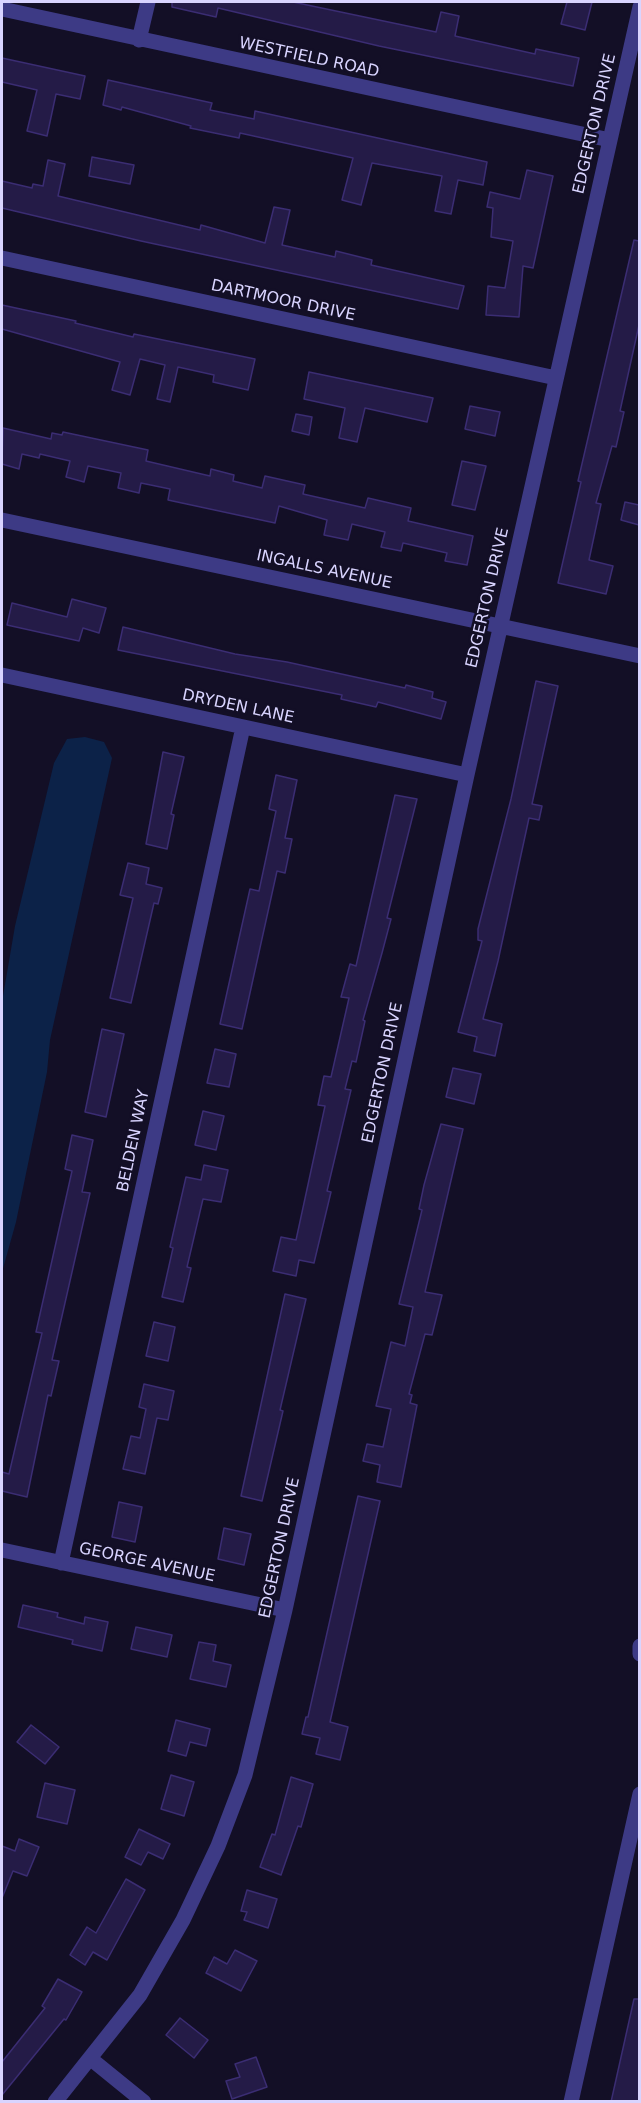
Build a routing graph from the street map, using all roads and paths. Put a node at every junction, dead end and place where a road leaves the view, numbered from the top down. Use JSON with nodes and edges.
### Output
{"nodes":[{"id":1,"x":148,"y":2,"type":"edge"},
{"id":2,"x":639,"y":7,"type":"edge"},
{"id":3,"x":2,"y":9,"type":"edge"},
{"id":4,"x":139,"y":40,"type":"junction"},
{"id":5,"x":610,"y":141,"type":"junction"},
{"id":6,"x":2,"y":258,"type":"edge"},
{"id":7,"x":556,"y":378,"type":"junction"},
{"id":8,"x":2,"y":520,"type":"edge"},
{"id":9,"x":500,"y":626,"type":"junction"},
{"id":10,"x":639,"y":656,"type":"edge"},
{"id":11,"x":2,"y":675,"type":"edge"},
{"id":12,"x":243,"y":727,"type":"junction"},
{"id":13,"x":467,"y":775,"type":"junction"},
{"id":14,"x":2,"y":1550,"type":"edge"},
{"id":15,"x":61,"y":1563,"type":"junction"},
{"id":16,"x":285,"y":1610,"type":"junction"},
{"id":17,"x":639,"y":1646,"type":"edge"},
{"id":18,"x":639,"y":1654,"type":"edge"},
{"id":19,"x":639,"y":1794,"type":"edge"},
{"id":20,"x":91,"y":2058,"type":"junction"},
{"id":21,"x":55,"y":2102,"type":"edge"},
{"id":22,"x":144,"y":2102,"type":"edge"},
{"id":23,"x":571,"y":2102,"type":"edge"}],
"edges":[{"from":1,"to":4,"type":"street"},
{"from":2,"to":5,"type":"street","name":"EDGERTON DRIVE"},
{"from":3,"to":4,"type":"street","name":"WESTFIELD ROAD"},
{"from":4,"to":5,"type":"street","name":"WESTFIELD ROAD"},
{"from":5,"to":7,"type":"street","name":"EDGERTON DRIVE"},
{"from":6,"to":7,"type":"street","name":"DARTMOOR DRIVE"},
{"from":7,"to":9,"type":"street","name":"EDGERTON DRIVE"},
{"from":8,"to":9,"type":"street","name":"INGALLS AVENUE"},
{"from":9,"to":10,"type":"street","name":"INGALLS AVENUE"},
{"from":9,"to":13,"type":"street","name":"EDGERTON DRIVE"},
{"from":11,"to":12,"type":"street","name":"DRYDEN LANE"},
{"from":12,"to":13,"type":"street","name":"DRYDEN LANE"},
{"from":12,"to":15,"type":"street","name":"BELDEN WAY"},
{"from":13,"to":16,"type":"street","name":"EDGERTON DRIVE"},
{"from":14,"to":15,"type":"street","name":"GEORGE AVENUE"},
{"from":15,"to":16,"type":"street","name":"GEORGE AVENUE"},
{"from":16,"to":20,"type":"street","name":"EDGERTON DRIVE"},
{"from":17,"to":18,"type":"street"},
{"from":19,"to":23,"type":"street"},
{"from":20,"to":21,"type":"street","name":"EDGERTON DRIVE"},
{"from":20,"to":22,"type":"street"}]}
